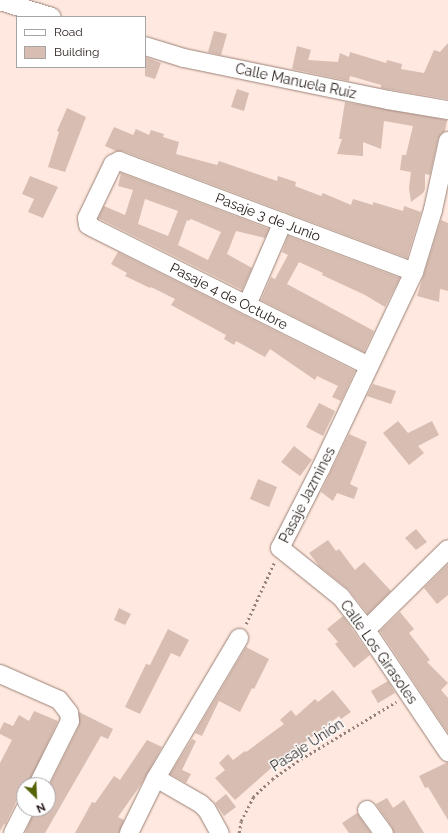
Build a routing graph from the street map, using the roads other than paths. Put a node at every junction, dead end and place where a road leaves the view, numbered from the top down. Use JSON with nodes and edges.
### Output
{"nodes":[{"id":1,"x":0,"y":1,"type":"edge"},
{"id":2,"x":49,"y":16,"type":"edge"},
{"id":3,"x":146,"y":46,"type":"edge"},
{"id":4,"x":448,"y":110,"type":"edge"},
{"id":5,"x":448,"y":141,"type":"edge"},
{"id":6,"x":282,"y":222,"type":"junction"},
{"id":7,"x":88,"y":225,"type":"joint"},
{"id":8,"x":414,"y":272,"type":"junction"},
{"id":9,"x":247,"y":305,"type":"junction"},
{"id":10,"x":369,"y":366,"type":"junction"},
{"id":11,"x":280,"y":548,"type":"joint"},
{"id":12,"x":448,"y":549,"type":"edge"},
{"id":13,"x":366,"y":630,"type":"junction"},
{"id":14,"x":239,"y":638,"type":"road end"},
{"id":15,"x":0,"y":674,"type":"edge"},
{"id":16,"x":448,"y":752,"type":"edge"},
{"id":17,"x":42,"y":777,"type":"edge"},
{"id":18,"x":156,"y":778,"type":"junction"},
{"id":19,"x":367,"y":810,"type":"dead end"},
{"id":20,"x":21,"y":817,"type":"edge"},
{"id":21,"x":13,"y":833,"type":"edge"},
{"id":22,"x":129,"y":833,"type":"edge"},
{"id":23,"x":220,"y":833,"type":"edge"},
{"id":24,"x":384,"y":833,"type":"edge"}],
"edges":[{"from":1,"to":2,"type":"street"},
{"from":3,"to":4,"type":"street","name":"Calle Manuela Ruíz"},
{"from":5,"to":8,"type":"street","name":"Pasaje Jazmines"},
{"from":6,"to":7,"type":"street","name":"Pasaje 3 de Junio"},
{"from":6,"to":8,"type":"street","name":"Pasaje 3 de Junio"},
{"from":6,"to":9,"type":"street"},
{"from":7,"to":9,"type":"street","name":"Pasaje 4 de Octubre"},
{"from":8,"to":10,"type":"street","name":"Pasaje Jazmines"},
{"from":9,"to":10,"type":"street","name":"Pasaje 4 de Octubre"},
{"from":10,"to":11,"type":"street","name":"Pasaje Jazmines"},
{"from":11,"to":13,"type":"street","name":"Calle Los Girasoles"},
{"from":12,"to":13,"type":"street"},
{"from":13,"to":16,"type":"street","name":"Calle Los Girasoles"},
{"from":14,"to":18,"type":"street"},
{"from":15,"to":17,"type":"street"},
{"from":18,"to":22,"type":"street"},
{"from":18,"to":23,"type":"street"},
{"from":19,"to":24,"type":"street"},
{"from":20,"to":21,"type":"street"}]}
